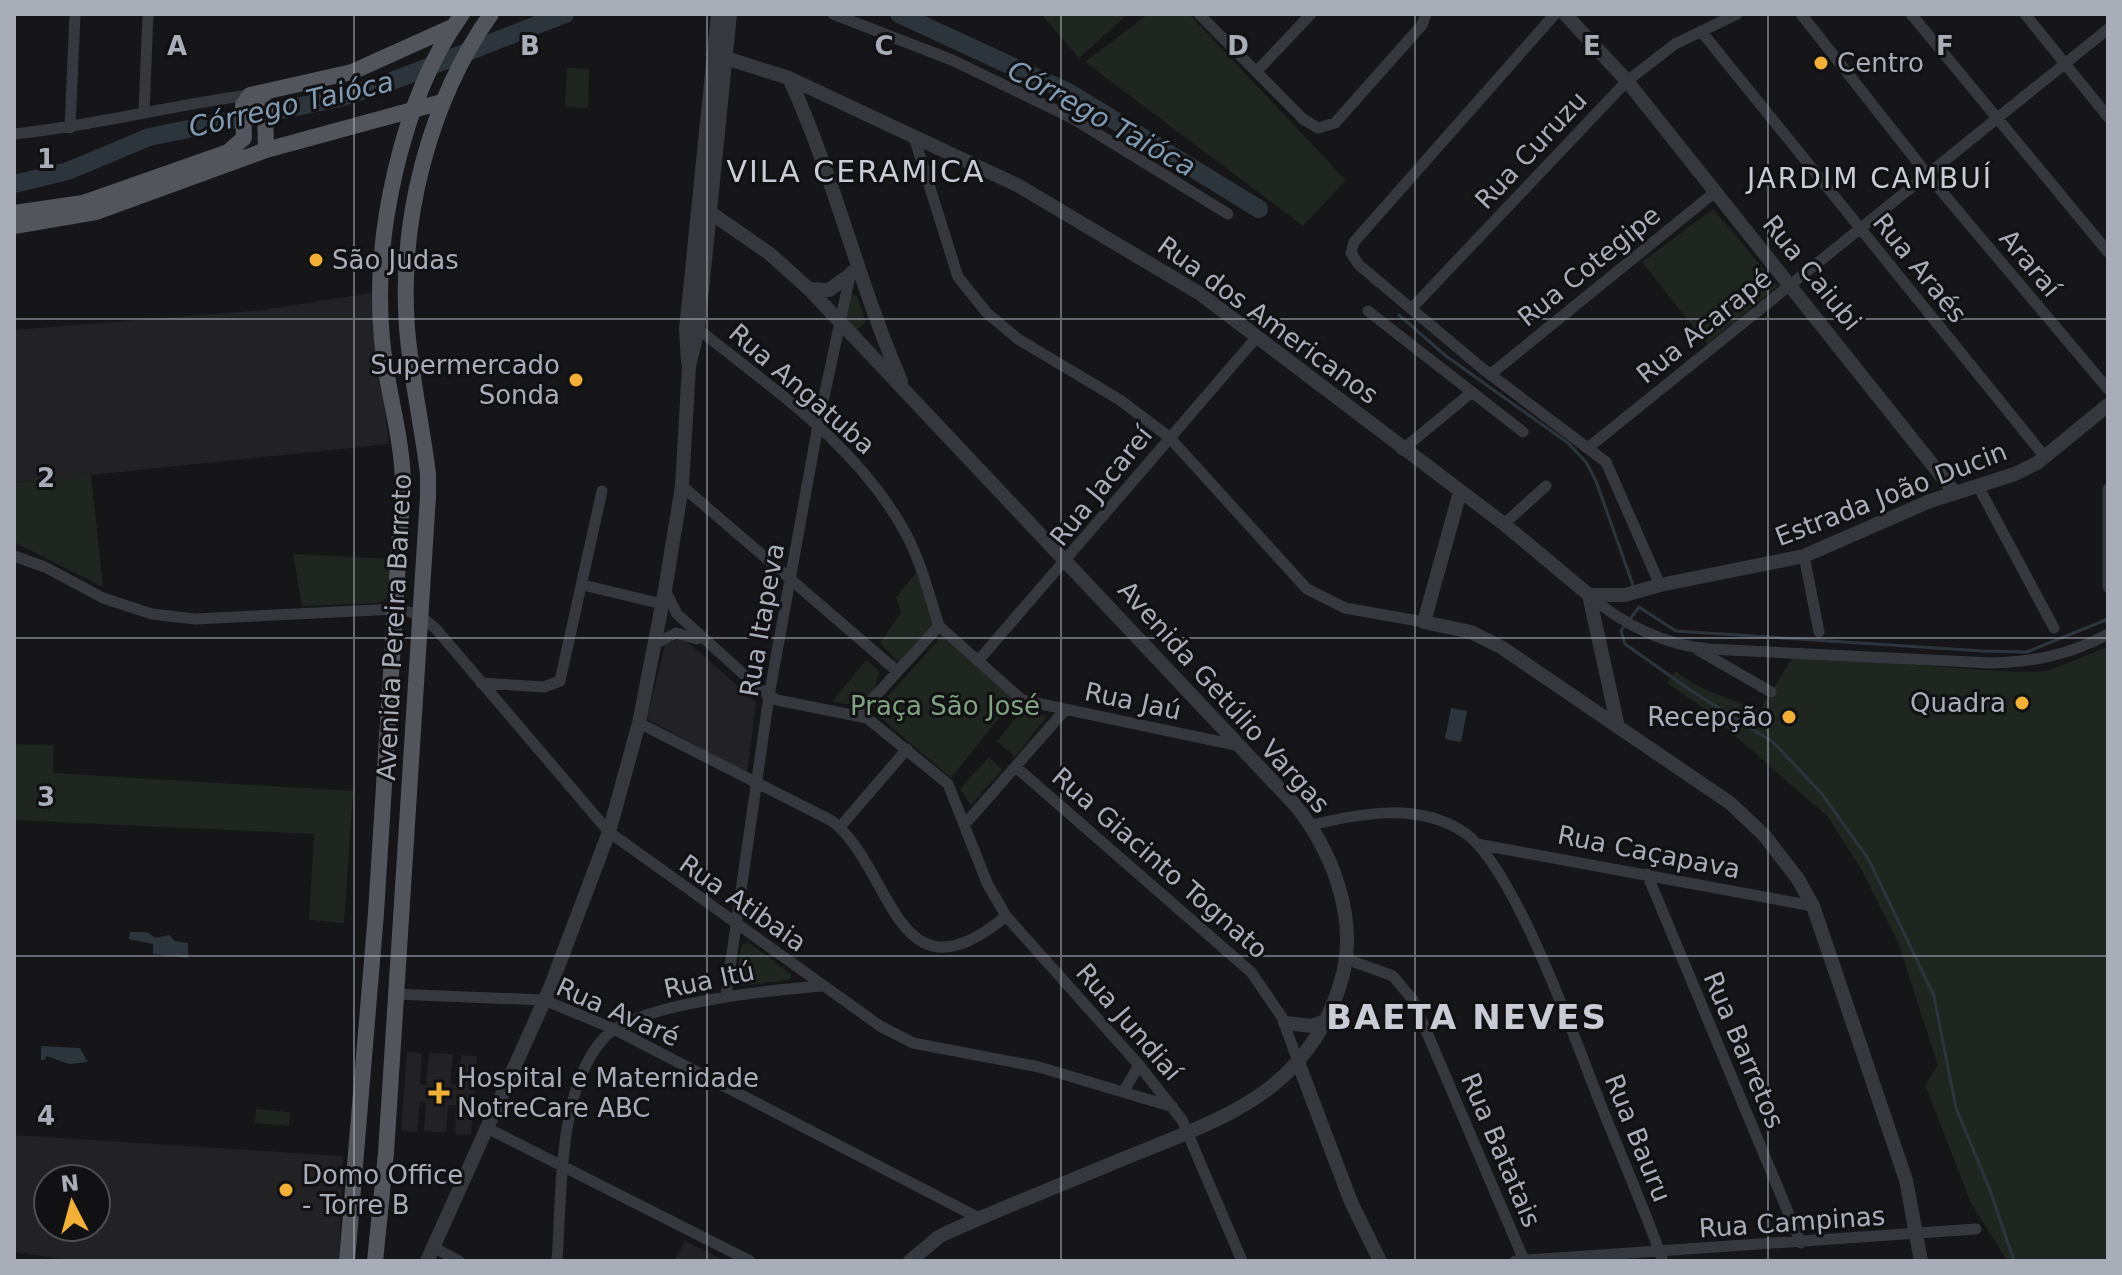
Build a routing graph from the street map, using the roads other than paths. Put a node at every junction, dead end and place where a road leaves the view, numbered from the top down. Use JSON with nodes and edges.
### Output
{"nodes":[{"id":1,"x":75,"y":14,"type":"edge"},
{"id":2,"x":148,"y":14,"type":"edge"},
{"id":3,"x":491,"y":14,"type":"edge"},
{"id":4,"x":718,"y":14,"type":"edge"},
{"id":5,"x":730,"y":14,"type":"edge"},
{"id":6,"x":833,"y":14,"type":"edge"},
{"id":7,"x":1199,"y":14,"type":"edge"},
{"id":8,"x":1311,"y":14,"type":"edge"},
{"id":9,"x":1426,"y":14,"type":"edge"},
{"id":10,"x":1555,"y":14,"type":"edge"},
{"id":11,"x":1565,"y":14,"type":"edge"},
{"id":12,"x":1737,"y":14,"type":"edge"},
{"id":13,"x":1801,"y":14,"type":"edge"},
{"id":14,"x":1911,"y":14,"type":"edge"},
{"id":15,"x":2025,"y":14,"type":"edge"},
{"id":16,"x":458,"y":20,"type":"edge"},
{"id":17,"x":2108,"y":29,"type":"edge"},
{"id":18,"x":1701,"y":31,"type":"junction"},
{"id":19,"x":720,"y":55,"type":"junction"},
{"id":20,"x":2065,"y":64,"type":"junction"},
{"id":21,"x":1257,"y":71,"type":"junction"},
{"id":22,"x":789,"y":78,"type":"junction"},
{"id":23,"x":1627,"y":81,"type":"junction"},
{"id":24,"x":832,"y":98,"type":"junction"},
{"id":25,"x":442,"y":102,"type":"junction"},
{"id":26,"x":251,"y":103,"type":"junction"},
{"id":27,"x":413,"y":111,"type":"junction"},
{"id":28,"x":144,"y":112,"type":"junction"},
{"id":29,"x":805,"y":114,"type":"junction"},
{"id":30,"x":2108,"y":117,"type":"edge"},
{"id":31,"x":1996,"y":118,"type":"junction"},
{"id":32,"x":360,"y":127,"type":"junction"},
{"id":33,"x":70,"y":128,"type":"junction"},
{"id":34,"x":14,"y":134,"type":"edge"},
{"id":35,"x":914,"y":137,"type":"junction"},
{"id":36,"x":404,"y":141,"type":"junction"},
{"id":37,"x":266,"y":150,"type":"junction"},
{"id":38,"x":1927,"y":174,"type":"junction"},
{"id":39,"x":700,"y":190,"type":"junction"},
{"id":40,"x":1715,"y":192,"type":"junction"},
{"id":41,"x":14,"y":213,"type":"edge"},
{"id":42,"x":711,"y":213,"type":"junction"},
{"id":43,"x":1228,"y":214,"type":"dead end"},
{"id":44,"x":14,"y":226,"type":"edge"},
{"id":45,"x":1859,"y":229,"type":"junction"},
{"id":46,"x":2108,"y":252,"type":"edge"},
{"id":47,"x":854,"y":255,"type":"junction"},
{"id":48,"x":850,"y":275,"type":"junction"},
{"id":49,"x":1791,"y":284,"type":"junction"},
{"id":50,"x":809,"y":289,"type":"junction"},
{"id":51,"x":1411,"y":309,"type":"junction"},
{"id":52,"x":1368,"y":311,"type":"dead end"},
{"id":53,"x":839,"y":321,"type":"junction"},
{"id":54,"x":692,"y":329,"type":"junction"},
{"id":55,"x":1256,"y":338,"type":"junction"},
{"id":56,"x":1491,"y":374,"type":"junction"},
{"id":57,"x":2108,"y":389,"type":"edge"},
{"id":58,"x":906,"y":391,"type":"junction"},
{"id":59,"x":1472,"y":392,"type":"junction"},
{"id":60,"x":2108,"y":405,"type":"edge"},
{"id":61,"x":818,"y":425,"type":"junction"},
{"id":62,"x":1523,"y":432,"type":"dead end"},
{"id":63,"x":1169,"y":437,"type":"junction"},
{"id":64,"x":1589,"y":447,"type":"junction"},
{"id":65,"x":1402,"y":450,"type":"junction"},
{"id":66,"x":2045,"y":457,"type":"junction"},
{"id":67,"x":682,"y":486,"type":"junction"},
{"id":68,"x":1546,"y":486,"type":"dead end"},
{"id":69,"x":1978,"y":486,"type":"junction"},
{"id":70,"x":2108,"y":489,"type":"edge"},
{"id":71,"x":602,"y":491,"type":"dead end"},
{"id":72,"x":1460,"y":492,"type":"junction"},
{"id":73,"x":1955,"y":493,"type":"junction"},
{"id":74,"x":1504,"y":524,"type":"junction"},
{"id":75,"x":14,"y":556,"type":"edge"},
{"id":76,"x":1804,"y":556,"type":"junction"},
{"id":77,"x":1067,"y":562,"type":"junction"},
{"id":78,"x":792,"y":579,"type":"junction"},
{"id":79,"x":583,"y":585,"type":"junction"},
{"id":80,"x":1660,"y":585,"type":"junction"},
{"id":81,"x":2108,"y":587,"type":"edge"},
{"id":82,"x":1632,"y":594,"type":"junction"},
{"id":83,"x":1589,"y":595,"type":"junction"},
{"id":84,"x":664,"y":597,"type":"junction"},
{"id":85,"x":397,"y":609,"type":"junction"},
{"id":86,"x":1607,"y":610,"type":"junction"},
{"id":87,"x":357,"y":613,"type":"junction"},
{"id":88,"x":422,"y":616,"type":"junction"},
{"id":89,"x":1424,"y":622,"type":"junction"},
{"id":90,"x":939,"y":626,"type":"junction"},
{"id":91,"x":2054,"y":628,"type":"dead end"},
{"id":92,"x":396,"y":629,"type":"junction"},
{"id":93,"x":1600,"y":632,"type":"junction"},
{"id":94,"x":1819,"y":632,"type":"dead end"},
{"id":95,"x":2108,"y":634,"type":"edge"},
{"id":96,"x":705,"y":642,"type":"junction"},
{"id":97,"x":655,"y":644,"type":"junction"},
{"id":98,"x":1694,"y":648,"type":"junction"},
{"id":99,"x":978,"y":661,"type":"junction"},
{"id":100,"x":897,"y":671,"type":"junction"},
{"id":101,"x":481,"y":683,"type":"junction"},
{"id":102,"x":1771,"y":692,"type":"dead end"},
{"id":103,"x":769,"y":696,"type":"junction"},
{"id":104,"x":1065,"y":710,"type":"junction"},
{"id":105,"x":859,"y":714,"type":"junction"},
{"id":106,"x":639,"y":723,"type":"junction"},
{"id":107,"x":1618,"y":727,"type":"junction"},
{"id":108,"x":1240,"y":746,"type":"junction"},
{"id":109,"x":907,"y":749,"type":"junction"},
{"id":110,"x":1017,"y":768,"type":"junction"},
{"id":111,"x":758,"y":784,"type":"junction"},
{"id":112,"x":965,"y":824,"type":"junction"},
{"id":113,"x":1312,"y":825,"type":"junction"},
{"id":114,"x":840,"y":827,"type":"junction"},
{"id":115,"x":609,"y":832,"type":"junction"},
{"id":116,"x":1477,"y":844,"type":"junction"},
{"id":117,"x":1647,"y":874,"type":"junction"},
{"id":118,"x":1813,"y":906,"type":"junction"},
{"id":119,"x":1006,"y":916,"type":"junction"},
{"id":120,"x":737,"y":926,"type":"junction"},
{"id":121,"x":1346,"y":959,"type":"junction"},
{"id":122,"x":821,"y":986,"type":"junction"},
{"id":123,"x":394,"y":994,"type":"junction"},
{"id":124,"x":726,"y":995,"type":"junction"},
{"id":125,"x":544,"y":1000,"type":"junction"},
{"id":126,"x":1325,"y":1021,"type":"junction"},
{"id":127,"x":1285,"y":1023,"type":"junction"},
{"id":128,"x":614,"y":1029,"type":"junction"},
{"id":129,"x":1298,"y":1062,"type":"junction"},
{"id":130,"x":1139,"y":1065,"type":"junction"},
{"id":131,"x":1124,"y":1091,"type":"junction"},
{"id":132,"x":1173,"y":1107,"type":"junction"},
{"id":133,"x":487,"y":1128,"type":"junction"},
{"id":134,"x":1189,"y":1132,"type":"junction"},
{"id":135,"x":565,"y":1169,"type":"junction"},
{"id":136,"x":979,"y":1218,"type":"junction"},
{"id":137,"x":1976,"y":1229,"type":"dead end"},
{"id":138,"x":1918,"y":1235,"type":"junction"},
{"id":139,"x":1801,"y":1243,"type":"junction"},
{"id":140,"x":430,"y":1254,"type":"edge"},
{"id":141,"x":1661,"y":1256,"type":"edge"},
{"id":142,"x":1524,"y":1260,"type":"edge"},
{"id":143,"x":347,"y":1261,"type":"edge"},
{"id":144,"x":375,"y":1261,"type":"edge"},
{"id":145,"x":459,"y":1261,"type":"edge"},
{"id":146,"x":557,"y":1261,"type":"edge"},
{"id":147,"x":750,"y":1261,"type":"edge"},
{"id":148,"x":910,"y":1261,"type":"edge"},
{"id":149,"x":1242,"y":1261,"type":"edge"},
{"id":150,"x":1380,"y":1261,"type":"edge"},
{"id":151,"x":1515,"y":1261,"type":"edge"},
{"id":152,"x":1921,"y":1261,"type":"edge"}],
"edges":[{"from":1,"to":33,"type":"street"},
{"from":2,"to":28,"type":"street"},
{"from":3,"to":25,"type":"main road","name":"Avenida Pereira Barreto"},
{"from":4,"to":19,"type":"street"},
{"from":5,"to":19,"type":"street"},
{"from":6,"to":43,"type":"street"},
{"from":7,"to":21,"type":"street"},
{"from":8,"to":21,"type":"street"},
{"from":9,"to":21,"type":"street"},
{"from":10,"to":51,"type":"street"},
{"from":11,"to":23,"type":"street","name":"Rua Caiubi"},
{"from":12,"to":18,"type":"street","name":"Rua Curuzu"},
{"from":13,"to":38,"type":"street","name":"Araraí"},
{"from":14,"to":31,"type":"street"},
{"from":15,"to":20,"type":"street"},
{"from":16,"to":26,"type":"main road"},
{"from":16,"to":27,"type":"main road","name":"Avenida Pereira Barreto"},
{"from":17,"to":20,"type":"street","name":"Rua Acarapé"},
{"from":18,"to":23,"type":"street","name":"Rua Curuzu"},
{"from":18,"to":45,"type":"street","name":"Rua Araés"},
{"from":19,"to":22,"type":"street","name":"Rua dos Americanos"},
{"from":19,"to":39,"type":"street"},
{"from":19,"to":42,"type":"street"},
{"from":20,"to":30,"type":"street"},
{"from":20,"to":31,"type":"street","name":"Rua Acarapé"},
{"from":22,"to":24,"type":"street","name":"Rua dos Americanos"},
{"from":22,"to":29,"type":"street"},
{"from":23,"to":40,"type":"street","name":"Rua Caiubi"},
{"from":23,"to":51,"type":"street","name":"Rua Curuzu"},
{"from":24,"to":29,"type":"street"},
{"from":24,"to":35,"type":"street","name":"Rua dos Americanos"},
{"from":25,"to":27,"type":"main road"},
{"from":25,"to":88,"type":"main road","name":"Avenida Pereira Barreto"},
{"from":26,"to":28,"type":"street"},
{"from":26,"to":37,"type":"main road"},
{"from":26,"to":41,"type":"main road"},
{"from":27,"to":32,"type":"main road"},
{"from":27,"to":36,"type":"main road","name":"Avenida Pereira Barreto"},
{"from":28,"to":33,"type":"street"},
{"from":29,"to":47,"type":"street"},
{"from":31,"to":38,"type":"street","name":"Rua Acarapé"},
{"from":31,"to":46,"type":"street"},
{"from":32,"to":36,"type":"main road"},
{"from":32,"to":37,"type":"main road"},
{"from":33,"to":34,"type":"street"},
{"from":35,"to":55,"type":"street","name":"Rua dos Americanos"},
{"from":35,"to":63,"type":"street"},
{"from":36,"to":85,"type":"main road","name":"Avenida Pereira Barreto"},
{"from":37,"to":44,"type":"main road"},
{"from":38,"to":45,"type":"street","name":"Rua Acarapé"},
{"from":38,"to":57,"type":"street","name":"Araraí"},
{"from":39,"to":42,"type":"street"},
{"from":39,"to":54,"type":"street"},
{"from":40,"to":49,"type":"street","name":"Rua Caiubi"},
{"from":40,"to":56,"type":"street","name":"Rua Cotegipe"},
{"from":42,"to":50,"type":"street","name":"Avenida Getúlio Vargas"},
{"from":42,"to":54,"type":"street"},
{"from":45,"to":49,"type":"street","name":"Rua Acarapé"},
{"from":45,"to":66,"type":"street","name":"Rua Araés"},
{"from":47,"to":48,"type":"street","name":"Rua Itapeva"},
{"from":47,"to":58,"type":"street"},
{"from":48,"to":50,"type":"street"},
{"from":48,"to":53,"type":"street","name":"Rua Itapeva"},
{"from":49,"to":64,"type":"street","name":"Rua Acarapé"},
{"from":49,"to":73,"type":"street","name":"Rua Caiubi"},
{"from":50,"to":53,"type":"street","name":"Avenida Getúlio Vargas"},
{"from":51,"to":56,"type":"street"},
{"from":52,"to":59,"type":"street"},
{"from":53,"to":58,"type":"street","name":"Avenida Getúlio Vargas"},
{"from":53,"to":61,"type":"street","name":"Rua Itapeva"},
{"from":54,"to":61,"type":"street","name":"Rua Angatuba"},
{"from":54,"to":67,"type":"street"},
{"from":55,"to":63,"type":"street","name":"Rua Jacareí"},
{"from":55,"to":65,"type":"street","name":"Rua dos Americanos"},
{"from":56,"to":64,"type":"street"},
{"from":58,"to":77,"type":"street","name":"Avenida Getúlio Vargas"},
{"from":59,"to":62,"type":"street"},
{"from":59,"to":65,"type":"street"},
{"from":60,"to":66,"type":"street","name":"Estrada João Ducin"},
{"from":61,"to":78,"type":"street","name":"Rua Itapeva"},
{"from":61,"to":90,"type":"street","name":"Rua Angatuba"},
{"from":63,"to":77,"type":"street","name":"Rua Jacareí"},
{"from":63,"to":89,"type":"street"},
{"from":64,"to":80,"type":"street"},
{"from":65,"to":72,"type":"street","name":"Rua dos Americanos"},
{"from":66,"to":69,"type":"street","name":"Estrada João Ducin"},
{"from":67,"to":78,"type":"street"},
{"from":67,"to":84,"type":"street"},
{"from":68,"to":74,"type":"street"},
{"from":69,"to":73,"type":"street","name":"Estrada João Ducin"},
{"from":69,"to":91,"type":"street"},
{"from":70,"to":81,"type":"street"},
{"from":71,"to":79,"type":"street"},
{"from":72,"to":74,"type":"street","name":"Rua dos Americanos"},
{"from":72,"to":89,"type":"street"},
{"from":73,"to":76,"type":"street","name":"Estrada João Ducin"},
{"from":74,"to":83,"type":"street","name":"Rua dos Americanos"},
{"from":75,"to":87,"type":"street"},
{"from":76,"to":80,"type":"street","name":"Estrada João Ducin"},
{"from":76,"to":94,"type":"street"},
{"from":77,"to":99,"type":"street","name":"Rua Jacareí"},
{"from":77,"to":108,"type":"street","name":"Avenida Getúlio Vargas"},
{"from":78,"to":100,"type":"street"},
{"from":78,"to":103,"type":"street","name":"Rua Itapeva"},
{"from":79,"to":84,"type":"street"},
{"from":79,"to":101,"type":"street"},
{"from":80,"to":82,"type":"street","name":"Estrada João Ducin"},
{"from":82,"to":83,"type":"street","name":"Estrada João Ducin"},
{"from":82,"to":86,"type":"street","name":"Estrada João Ducin"},
{"from":83,"to":86,"type":"street"},
{"from":83,"to":93,"type":"street"},
{"from":84,"to":96,"type":"street"},
{"from":84,"to":97,"type":"street"},
{"from":85,"to":87,"type":"street"},
{"from":85,"to":88,"type":"street"},
{"from":85,"to":92,"type":"main road","name":"Avenida Pereira Barreto"},
{"from":86,"to":93,"type":"street"},
{"from":86,"to":98,"type":"street"},
{"from":87,"to":92,"type":"street"},
{"from":88,"to":101,"type":"street","name":"Rua Atibaia"},
{"from":88,"to":123,"type":"main road","name":"Avenida Pereira Barreto"},
{"from":89,"to":107,"type":"street"},
{"from":90,"to":99,"type":"street"},
{"from":90,"to":100,"type":"street"},
{"from":92,"to":143,"type":"main road","name":"Avenida Pereira Barreto"},
{"from":93,"to":107,"type":"street"},
{"from":95,"to":98,"type":"street"},
{"from":96,"to":97,"type":"street"},
{"from":96,"to":103,"type":"street"},
{"from":97,"to":106,"type":"street"},
{"from":98,"to":102,"type":"street"},
{"from":99,"to":104,"type":"street"},
{"from":100,"to":105,"type":"street"},
{"from":101,"to":115,"type":"street","name":"Rua Atibaia"},
{"from":103,"to":105,"type":"street"},
{"from":103,"to":111,"type":"street","name":"Rua Itapeva"},
{"from":104,"to":108,"type":"street","name":"Rua Jaú"},
{"from":104,"to":110,"type":"street"},
{"from":105,"to":109,"type":"street"},
{"from":106,"to":111,"type":"street"},
{"from":106,"to":115,"type":"street"},
{"from":107,"to":118,"type":"street"},
{"from":108,"to":113,"type":"street","name":"Avenida Getúlio Vargas"},
{"from":109,"to":112,"type":"street"},
{"from":109,"to":114,"type":"street"},
{"from":110,"to":112,"type":"street"},
{"from":110,"to":127,"type":"street","name":"Rua Giacinto Tognato"},
{"from":111,"to":114,"type":"street"},
{"from":111,"to":120,"type":"street","name":"Rua Itapeva"},
{"from":112,"to":119,"type":"street","name":"Rua Jundiaí"},
{"from":113,"to":116,"type":"street","name":"Rua Bauru"},
{"from":113,"to":121,"type":"street","name":"Avenida Getúlio Vargas"},
{"from":114,"to":119,"type":"street"},
{"from":115,"to":120,"type":"street","name":"Rua Atibaia"},
{"from":115,"to":125,"type":"street"},
{"from":116,"to":117,"type":"street","name":"Rua Caçapava"},
{"from":116,"to":141,"type":"street","name":"Rua Bauru"},
{"from":117,"to":118,"type":"street","name":"Rua Caçapava"},
{"from":117,"to":139,"type":"street","name":"Rua Barretos"},
{"from":118,"to":138,"type":"street"},
{"from":119,"to":130,"type":"street","name":"Rua Jundiaí"},
{"from":120,"to":122,"type":"street","name":"Rua Atibaia"},
{"from":120,"to":124,"type":"street","name":"Rua Itapeva"},
{"from":121,"to":126,"type":"street","name":"Avenida Getúlio Vargas"},
{"from":121,"to":142,"type":"street","name":"Rua Batatais"},
{"from":122,"to":124,"type":"street","name":"Rua Itú"},
{"from":122,"to":131,"type":"street","name":"Rua Atibaia"},
{"from":123,"to":125,"type":"street","name":"Rua Avaré"},
{"from":123,"to":144,"type":"main road","name":"Avenida Pereira Barreto"},
{"from":124,"to":128,"type":"street","name":"Rua Itú"},
{"from":125,"to":128,"type":"street","name":"Rua Avaré"},
{"from":125,"to":133,"type":"street"},
{"from":126,"to":127,"type":"street"},
{"from":126,"to":129,"type":"street","name":"Avenida Getúlio Vargas"},
{"from":127,"to":129,"type":"street","name":"Rua Giacinto Tognato"},
{"from":128,"to":135,"type":"street"},
{"from":128,"to":136,"type":"street","name":"Rua Avaré"},
{"from":129,"to":134,"type":"street","name":"Avenida Getúlio Vargas"},
{"from":129,"to":150,"type":"street","name":"Rua Giacinto Tognato"},
{"from":130,"to":131,"type":"street"},
{"from":130,"to":132,"type":"street","name":"Rua Jundiaí"},
{"from":131,"to":132,"type":"street","name":"Rua Atibaia"},
{"from":132,"to":134,"type":"street","name":"Rua Jundiaí"},
{"from":133,"to":135,"type":"street"},
{"from":133,"to":140,"type":"street"},
{"from":134,"to":136,"type":"street","name":"Avenida Getúlio Vargas"},
{"from":134,"to":149,"type":"street","name":"Rua Jundiaí"},
{"from":135,"to":146,"type":"street"},
{"from":135,"to":147,"type":"street"},
{"from":136,"to":148,"type":"street","name":"Avenida Getúlio Vargas"},
{"from":137,"to":138,"type":"street","name":"Rua Campinas"},
{"from":138,"to":139,"type":"street","name":"Rua Campinas"},
{"from":138,"to":152,"type":"street"},
{"from":139,"to":141,"type":"street","name":"Rua Campinas"},
{"from":140,"to":145,"type":"street"},
{"from":141,"to":142,"type":"street","name":"Rua Campinas"},
{"from":142,"to":151,"type":"street","name":"Rua Campinas"}]}
